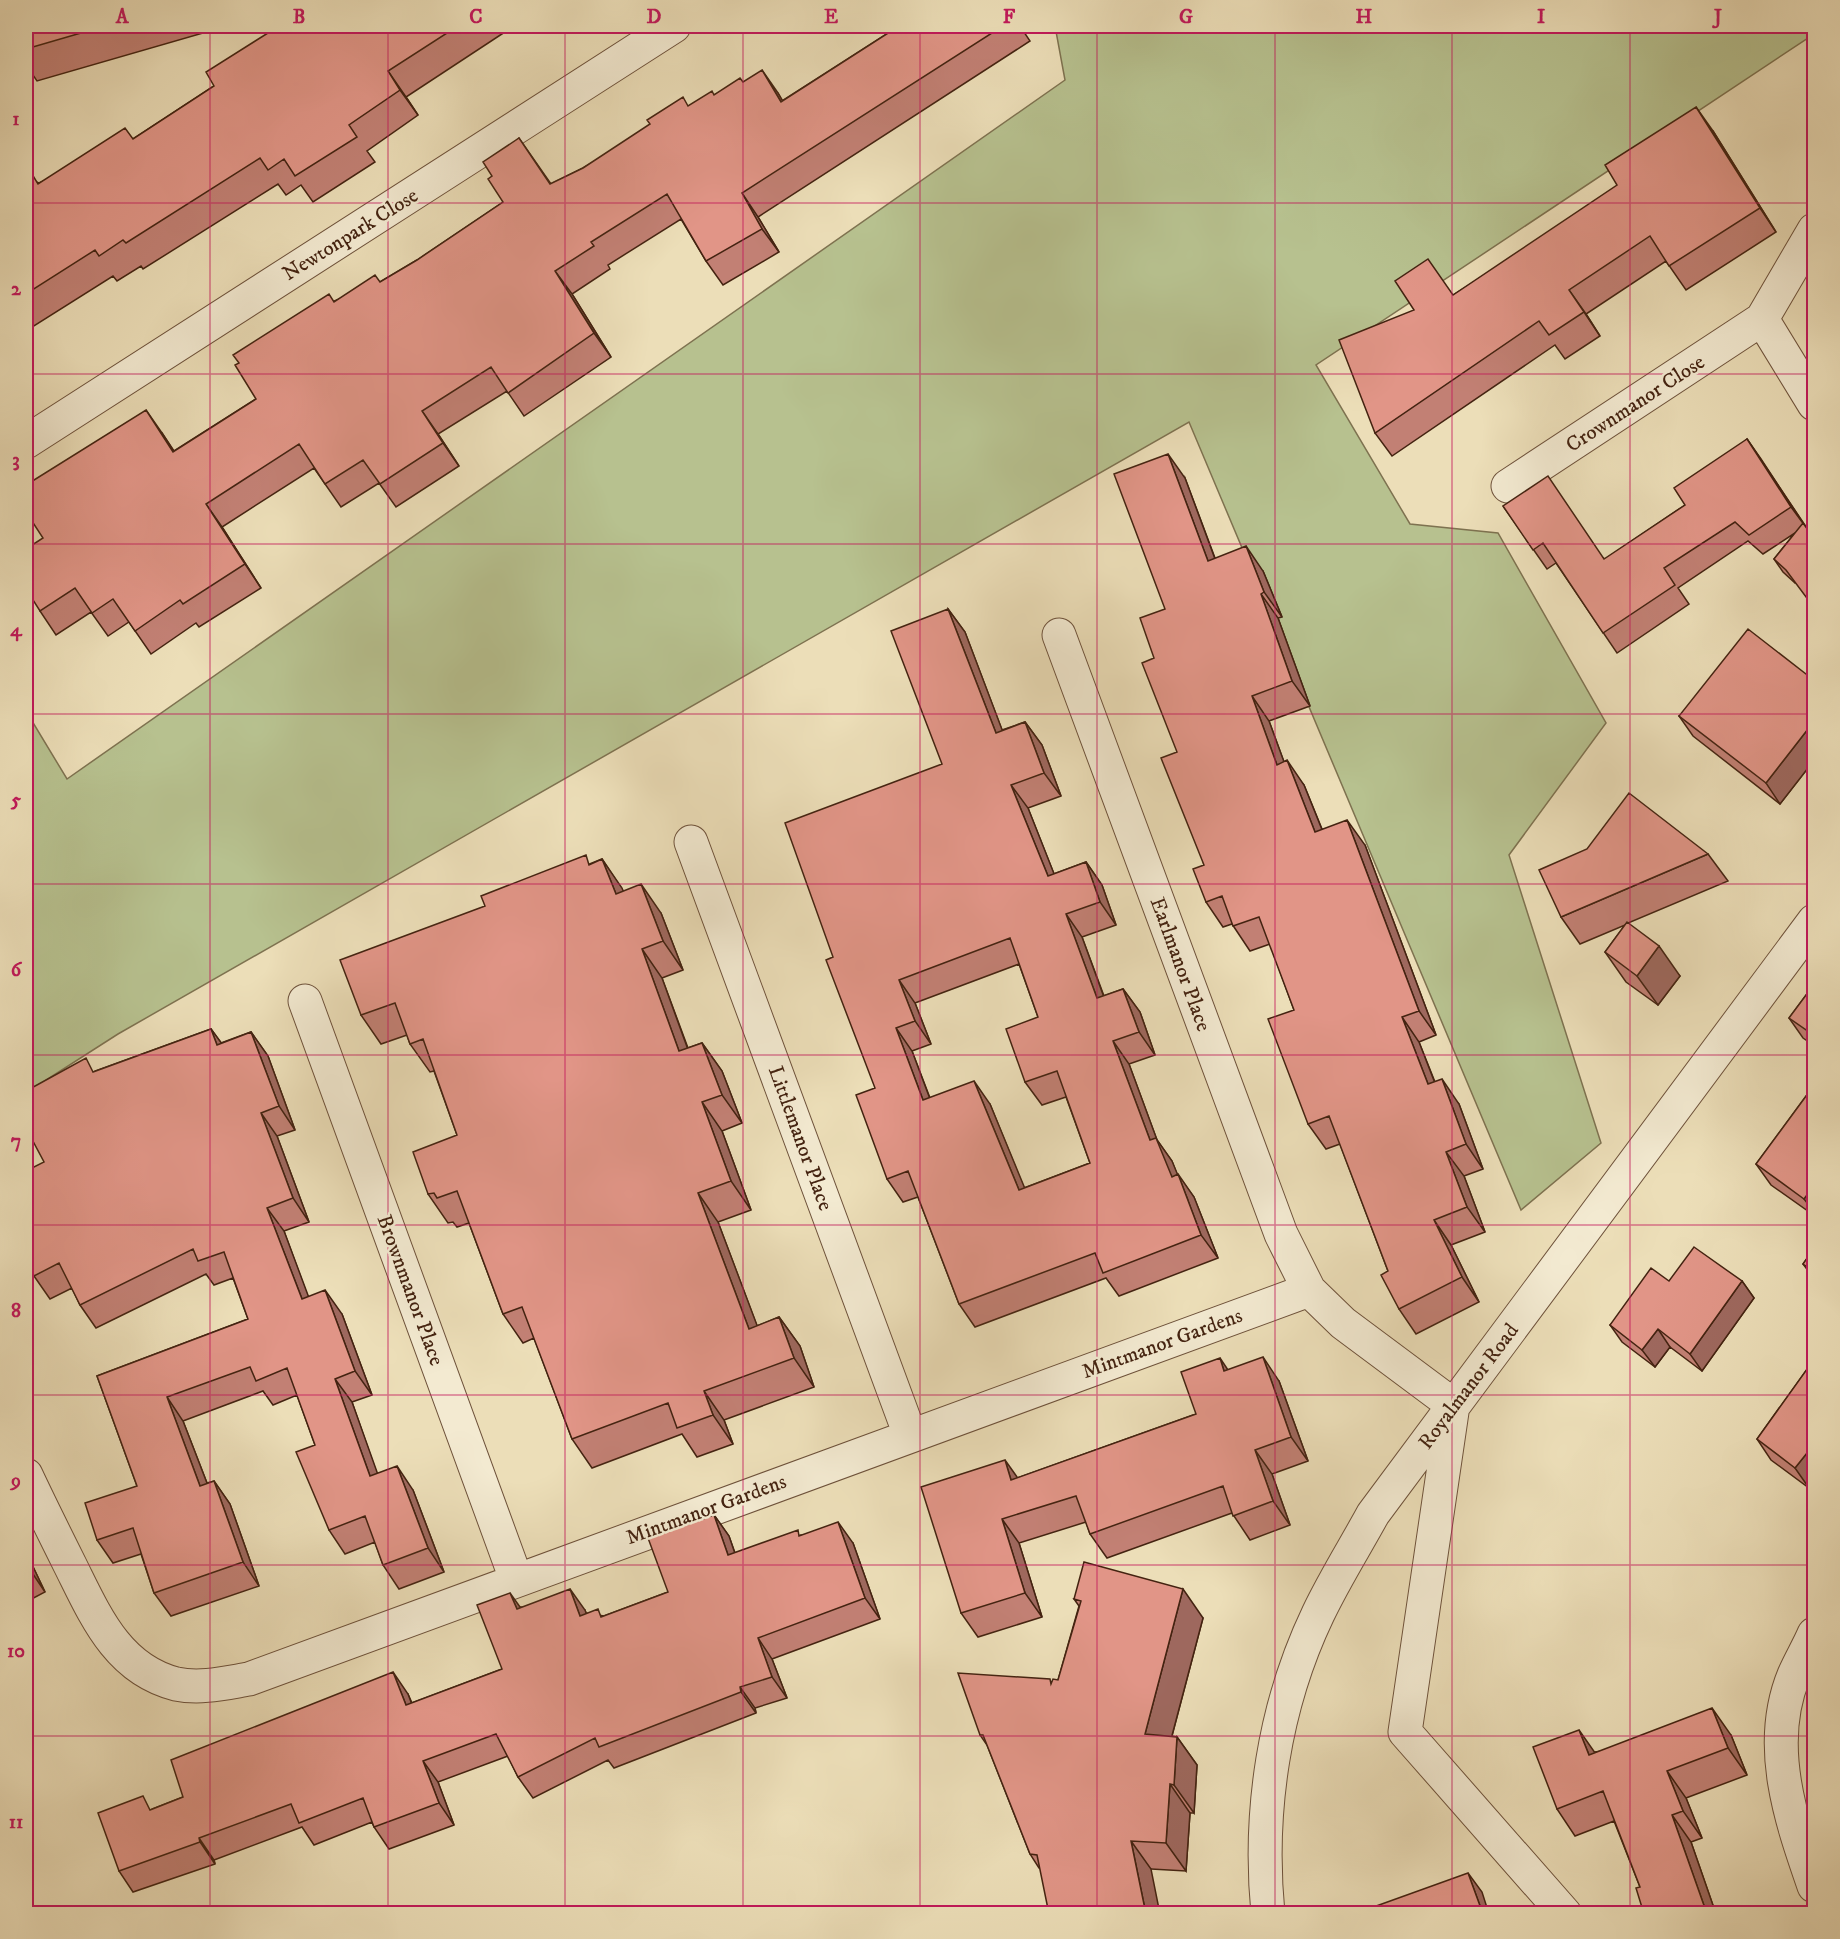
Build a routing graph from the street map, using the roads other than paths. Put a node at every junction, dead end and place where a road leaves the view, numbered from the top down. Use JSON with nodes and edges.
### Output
{"nodes":[{"id":1,"x":674,"y":26,"type":"edge"},
{"id":2,"x":1815,"y":230,"type":"edge"},
{"id":3,"x":1762,"y":319,"type":"junction"},
{"id":4,"x":1815,"y":404,"type":"edge"},
{"id":5,"x":26,"y":442,"type":"edge"},
{"id":6,"x":1508,"y":486,"type":"dead end"},
{"id":7,"x":1059,"y":635,"type":"dead end"},
{"id":8,"x":692,"y":842,"type":"dead end"},
{"id":9,"x":1815,"y":921,"type":"edge"},
{"id":10,"x":305,"y":1001,"type":"dead end"},
{"id":11,"x":1309,"y":1290,"type":"junction"},
{"id":12,"x":1453,"y":1405,"type":"junction"},
{"id":13,"x":910,"y":1435,"type":"junction"},
{"id":14,"x":26,"y":1475,"type":"edge"},
{"id":15,"x":516,"y":1579,"type":"junction"},
{"id":16,"x":1815,"y":1634,"type":"edge"},
{"id":17,"x":1815,"y":1886,"type":"edge"},
{"id":18,"x":1268,"y":1914,"type":"edge"},
{"id":19,"x":1565,"y":1914,"type":"edge"}],
"edges":[{"from":1,"to":5,"type":"street","name":"Newtonpark Close"},
{"from":2,"to":3,"type":"street","name":"Crownmanor Close"},
{"from":3,"to":4,"type":"street"},
{"from":3,"to":6,"type":"street","name":"Crownmanor Close"},
{"from":7,"to":11,"type":"street","name":"Earlmanor Place"},
{"from":8,"to":13,"type":"street","name":"Littlemanor Place"},
{"from":9,"to":12,"type":"street","name":"Royalmanor Road"},
{"from":10,"to":15,"type":"street","name":"Brownmanor Place"},
{"from":11,"to":12,"type":"street"},
{"from":11,"to":13,"type":"street","name":"Mintmanor Gardens"},
{"from":12,"to":18,"type":"street","name":"Royalmanor Road"},
{"from":12,"to":19,"type":"street"},
{"from":13,"to":15,"type":"street","name":"Mintmanor Gardens"},
{"from":14,"to":15,"type":"street","name":"Mintmanor Gardens"},
{"from":16,"to":17,"type":"street"}]}
